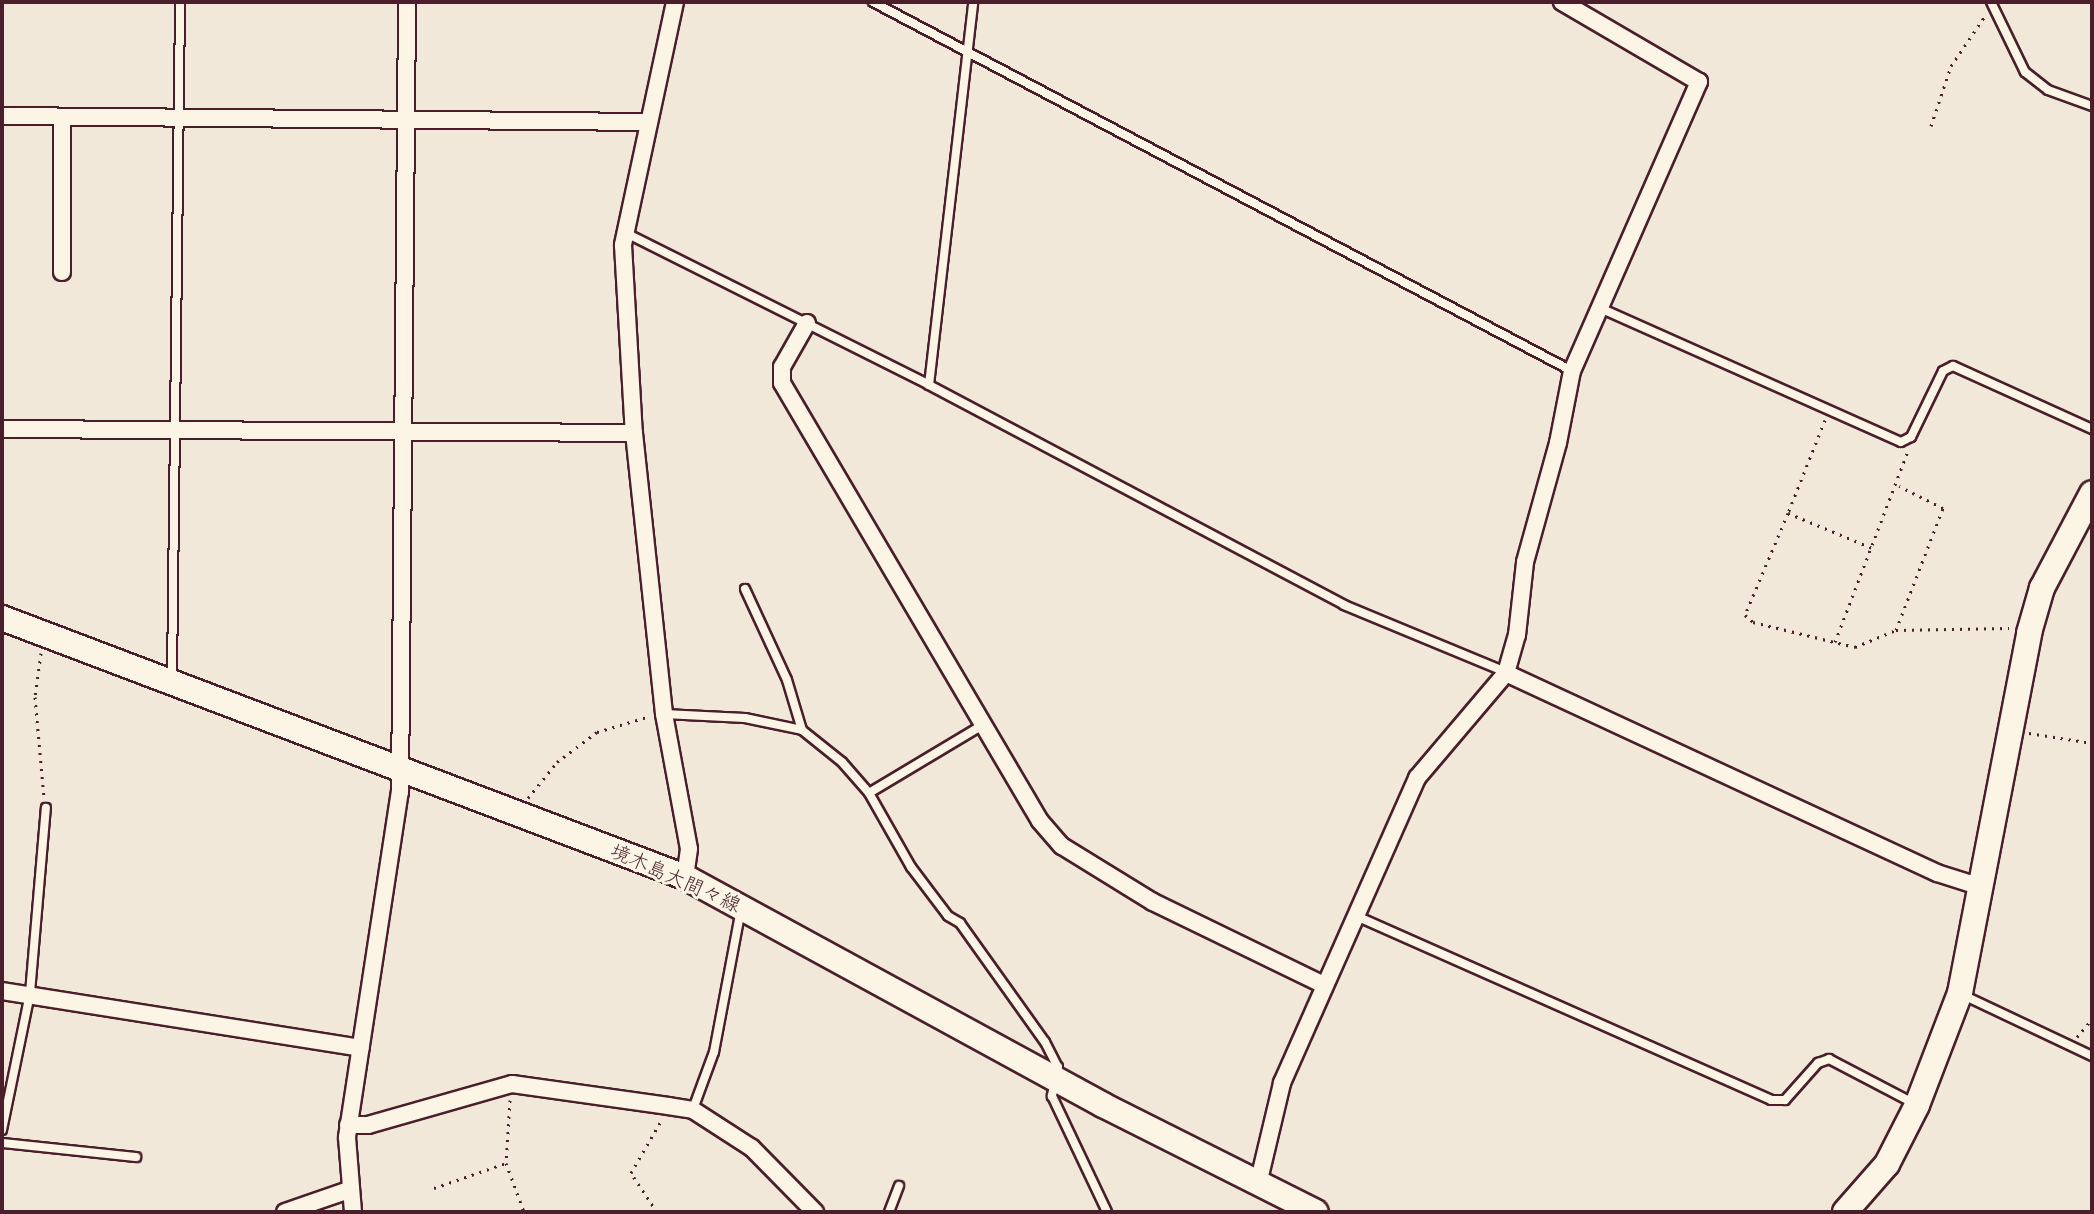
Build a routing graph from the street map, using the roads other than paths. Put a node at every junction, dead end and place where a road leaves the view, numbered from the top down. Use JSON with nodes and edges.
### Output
{"nodes":[{"id":1,"x":180,"y":2,"type":"edge"},
{"id":2,"x":407,"y":2,"type":"edge"},
{"id":3,"x":675,"y":2,"type":"edge"},
{"id":4,"x":873,"y":2,"type":"edge"},
{"id":5,"x":973,"y":2,"type":"edge"},
{"id":6,"x":1562,"y":2,"type":"edge"},
{"id":7,"x":1991,"y":4,"type":"edge"},
{"id":8,"x":969,"y":53,"type":"junction"},
{"id":9,"x":2092,"y":106,"type":"edge"},
{"id":10,"x":2,"y":116,"type":"edge"},
{"id":11,"x":179,"y":117,"type":"junction"},
{"id":12,"x":62,"y":118,"type":"junction"},
{"id":13,"x":406,"y":119,"type":"junction"},
{"id":14,"x":647,"y":122,"type":"junction"},
{"id":15,"x":624,"y":232,"type":"junction"},
{"id":16,"x":62,"y":272,"type":"dead end"},
{"id":17,"x":1599,"y":308,"type":"junction"},
{"id":18,"x":807,"y":323,"type":"junction"},
{"id":19,"x":1572,"y":371,"type":"junction"},
{"id":20,"x":929,"y":385,"type":"junction"},
{"id":21,"x":2,"y":429,"type":"edge"},
{"id":22,"x":2092,"y":429,"type":"edge"},
{"id":23,"x":176,"y":432,"type":"junction"},
{"id":24,"x":634,"y":433,"type":"junction"},
{"id":25,"x":403,"y":434,"type":"junction"},
{"id":26,"x":2092,"y":493,"type":"edge"},
{"id":27,"x":745,"y":589,"type":"dead end"},
{"id":28,"x":2,"y":618,"type":"edge"},
{"id":29,"x":1506,"y":673,"type":"junction"},
{"id":30,"x":170,"y":683,"type":"junction"},
{"id":31,"x":664,"y":714,"type":"junction"},
{"id":32,"x":981,"y":726,"type":"junction"},
{"id":33,"x":802,"y":730,"type":"junction"},
{"id":34,"x":400,"y":770,"type":"junction"},
{"id":35,"x":869,"y":793,"type":"junction"},
{"id":36,"x":46,"y":808,"type":"road end"},
{"id":37,"x":685,"y":877,"type":"junction"},
{"id":38,"x":1981,"y":887,"type":"junction"},
{"id":39,"x":743,"y":905,"type":"junction"},
{"id":40,"x":1353,"y":915,"type":"junction"},
{"id":41,"x":1322,"y":984,"type":"junction"},
{"id":42,"x":2,"y":991,"type":"edge"},
{"id":43,"x":30,"y":993,"type":"junction"},
{"id":44,"x":1960,"y":993,"type":"junction"},
{"id":45,"x":361,"y":1048,"type":"junction"},
{"id":46,"x":2092,"y":1056,"type":"edge"},
{"id":47,"x":1055,"y":1078,"type":"junction"},
{"id":48,"x":1917,"y":1105,"type":"junction"},
{"id":49,"x":693,"y":1110,"type":"junction"},
{"id":50,"x":348,"y":1125,"type":"junction"},
{"id":51,"x":2,"y":1130,"type":"edge"},
{"id":52,"x":2,"y":1143,"type":"edge"},
{"id":53,"x":136,"y":1157,"type":"dead end"},
{"id":54,"x":1258,"y":1184,"type":"junction"},
{"id":55,"x":899,"y":1186,"type":"dead end"},
{"id":56,"x":349,"y":1190,"type":"junction"},
{"id":57,"x":285,"y":1212,"type":"edge"},
{"id":58,"x":353,"y":1212,"type":"edge"},
{"id":59,"x":815,"y":1212,"type":"edge"},
{"id":60,"x":889,"y":1212,"type":"edge"},
{"id":61,"x":1107,"y":1212,"type":"edge"},
{"id":62,"x":1316,"y":1212,"type":"edge"},
{"id":63,"x":1845,"y":1212,"type":"edge"}],
"edges":[{"from":1,"to":11,"type":"lane"},
{"from":2,"to":13,"type":"street"},
{"from":3,"to":14,"type":"street"},
{"from":4,"to":8,"type":"lane"},
{"from":5,"to":8,"type":"lane"},
{"from":6,"to":17,"type":"street"},
{"from":7,"to":9,"type":"lane"},
{"from":8,"to":19,"type":"lane"},
{"from":8,"to":20,"type":"lane"},
{"from":10,"to":12,"type":"street"},
{"from":11,"to":12,"type":"street"},
{"from":11,"to":13,"type":"street"},
{"from":11,"to":23,"type":"lane"},
{"from":12,"to":16,"type":"street"},
{"from":13,"to":14,"type":"street"},
{"from":13,"to":25,"type":"street"},
{"from":14,"to":15,"type":"street"},
{"from":15,"to":18,"type":"lane"},
{"from":15,"to":24,"type":"street"},
{"from":17,"to":19,"type":"street"},
{"from":17,"to":22,"type":"lane"},
{"from":18,"to":20,"type":"lane"},
{"from":18,"to":32,"type":"street"},
{"from":19,"to":29,"type":"street"},
{"from":20,"to":29,"type":"lane"},
{"from":21,"to":23,"type":"street"},
{"from":23,"to":25,"type":"street"},
{"from":23,"to":30,"type":"lane"},
{"from":24,"to":25,"type":"street"},
{"from":24,"to":31,"type":"street"},
{"from":25,"to":34,"type":"street"},
{"from":26,"to":38,"type":"main road"},
{"from":27,"to":33,"type":"lane"},
{"from":28,"to":30,"type":"main road","name":"境木島大間々線"},
{"from":29,"to":38,"type":"street"},
{"from":29,"to":40,"type":"street"},
{"from":30,"to":34,"type":"main road","name":"境木島大間々線"},
{"from":31,"to":33,"type":"lane"},
{"from":31,"to":37,"type":"street"},
{"from":32,"to":35,"type":"lane"},
{"from":32,"to":41,"type":"street"},
{"from":33,"to":35,"type":"lane"},
{"from":34,"to":37,"type":"main road","name":"境木島大間々線"},
{"from":34,"to":45,"type":"street"},
{"from":35,"to":47,"type":"lane"},
{"from":36,"to":43,"type":"lane"},
{"from":37,"to":39,"type":"main road","name":"境木島大間々線"},
{"from":38,"to":44,"type":"main road"},
{"from":39,"to":47,"type":"main road","name":"境木島大間々線"},
{"from":39,"to":49,"type":"lane"},
{"from":40,"to":41,"type":"street"},
{"from":40,"to":48,"type":"lane"},
{"from":41,"to":54,"type":"street"},
{"from":42,"to":43,"type":"street"},
{"from":43,"to":45,"type":"street"},
{"from":43,"to":51,"type":"lane"},
{"from":44,"to":46,"type":"lane"},
{"from":44,"to":48,"type":"main road"},
{"from":45,"to":50,"type":"street"},
{"from":47,"to":54,"type":"main road","name":"境木島大間々線"},
{"from":47,"to":61,"type":"lane"},
{"from":48,"to":63,"type":"main road"},
{"from":49,"to":50,"type":"street"},
{"from":49,"to":59,"type":"street"},
{"from":50,"to":56,"type":"street"},
{"from":52,"to":53,"type":"lane"},
{"from":54,"to":62,"type":"main road","name":"境木島大間々線"},
{"from":55,"to":60,"type":"lane"},
{"from":56,"to":57,"type":"street"},
{"from":56,"to":58,"type":"street"}]}
